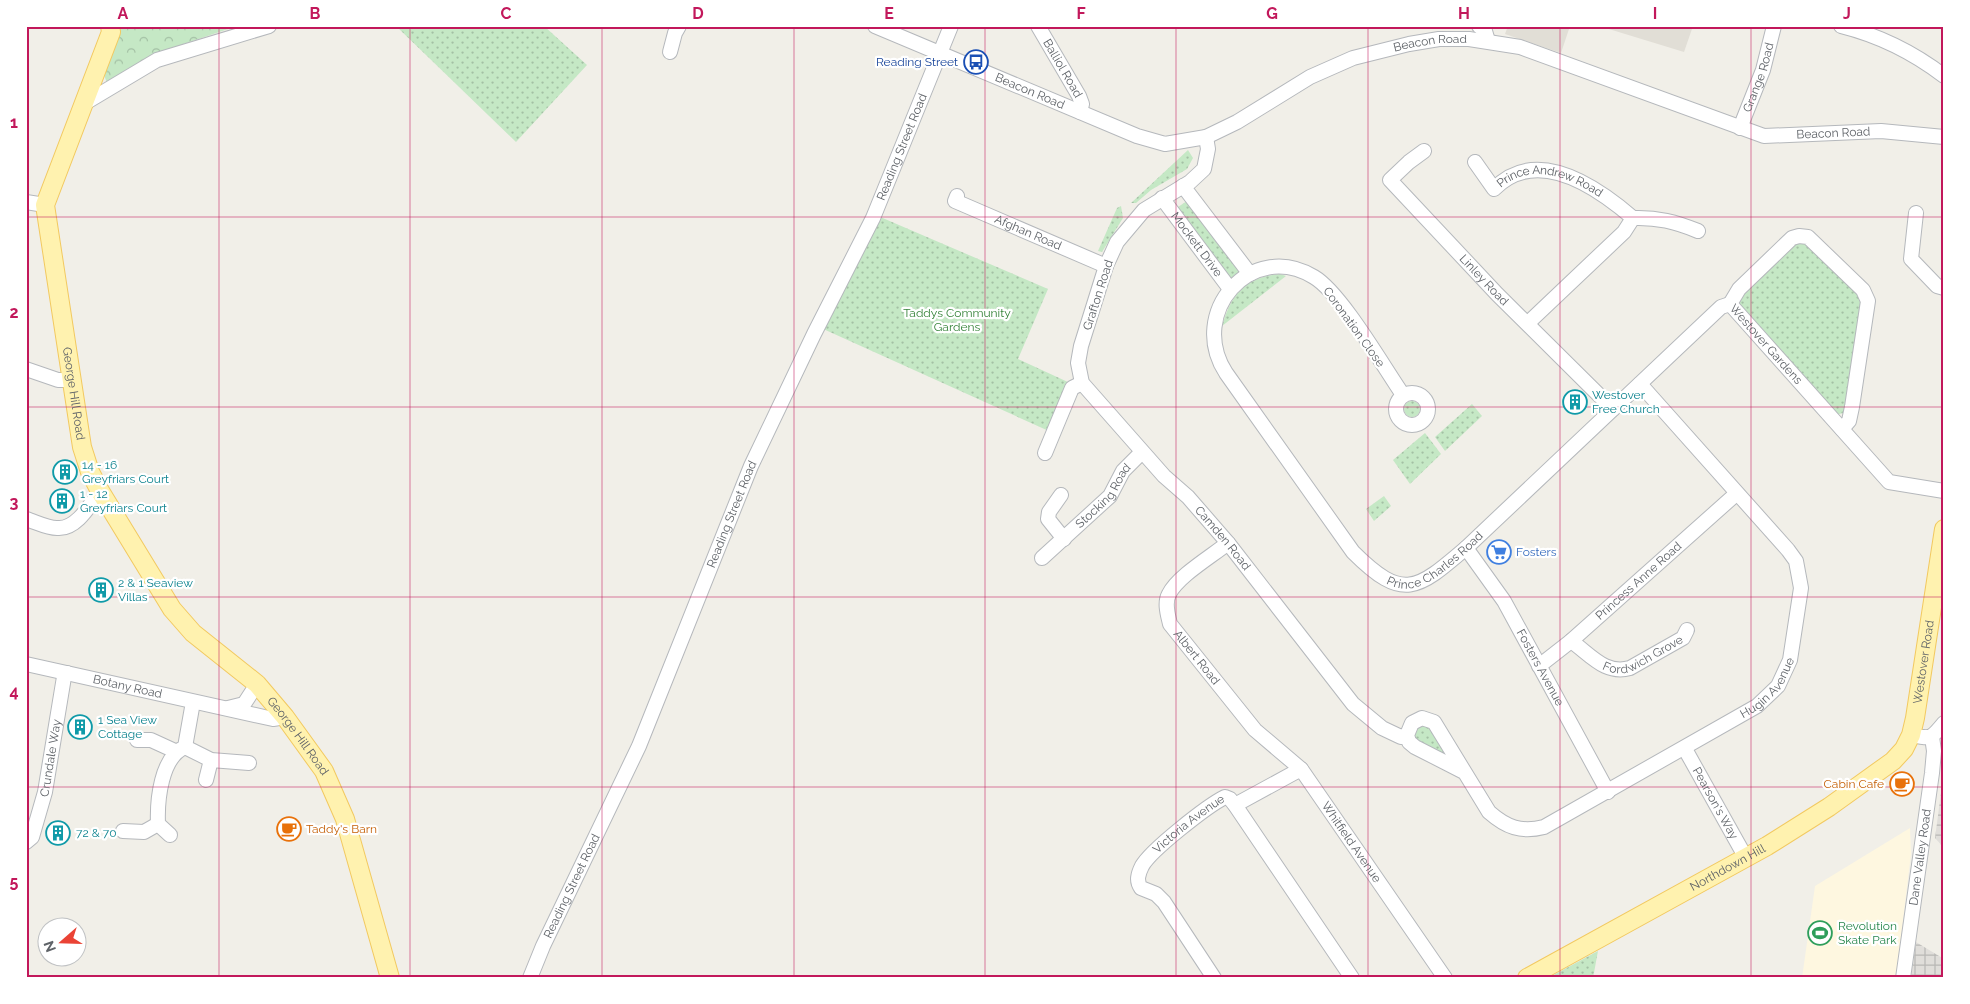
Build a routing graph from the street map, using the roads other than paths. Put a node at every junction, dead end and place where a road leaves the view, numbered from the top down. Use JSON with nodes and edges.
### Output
{"nodes":[{"id":1,"x":110,"y":26,"type":"edge"},
{"id":2,"x":269,"y":26,"type":"edge"},
{"id":3,"x":679,"y":26,"type":"edge"},
{"id":4,"x":875,"y":26,"type":"edge"},
{"id":5,"x":951,"y":26,"type":"edge"},
{"id":6,"x":1038,"y":26,"type":"edge"},
{"id":7,"x":1479,"y":26,"type":"edge"},
{"id":8,"x":1774,"y":26,"type":"edge"},
{"id":9,"x":1841,"y":26,"type":"edge"},
{"id":10,"x":1488,"y":41,"type":"junction"},
{"id":11,"x":670,"y":52,"type":"dead end"},
{"id":12,"x":942,"y":53,"type":"junction"},
{"id":13,"x":1944,"y":76,"type":"edge"},
{"id":14,"x":86,"y":103,"type":"junction"},
{"id":15,"x":1080,"y":112,"type":"junction"},
{"id":16,"x":1740,"y":128,"type":"junction"},
{"id":17,"x":1206,"y":137,"type":"junction"},
{"id":18,"x":1944,"y":137,"type":"edge"},
{"id":19,"x":1424,"y":151,"type":"dead end"},
{"id":20,"x":1475,"y":162,"type":"dead end"},
{"id":21,"x":1184,"y":186,"type":"junction"},
{"id":22,"x":957,"y":196,"type":"dead end"},
{"id":23,"x":1162,"y":198,"type":"junction"},
{"id":24,"x":26,"y":202,"type":"edge"},
{"id":25,"x":45,"y":204,"type":"junction"},
{"id":26,"x":1916,"y":213,"type":"dead end"},
{"id":27,"x":1633,"y":218,"type":"junction"},
{"id":28,"x":1698,"y":231,"type":"dead end"},
{"id":29,"x":1106,"y":266,"type":"junction"},
{"id":30,"x":1240,"y":282,"type":"junction"},
{"id":31,"x":1944,"y":288,"type":"edge"},
{"id":32,"x":1730,"y":304,"type":"junction"},
{"id":33,"x":1528,"y":323,"type":"junction"},
{"id":34,"x":26,"y":369,"type":"edge"},
{"id":35,"x":72,"y":380,"type":"junction"},
{"id":36,"x":1082,"y":383,"type":"junction"},
{"id":37,"x":1640,"y":384,"type":"junction"},
{"id":38,"x":1403,"y":395,"type":"dead end"},
{"id":39,"x":1613,"y":409,"type":"junction"},
{"id":40,"x":1842,"y":429,"type":"junction"},
{"id":41,"x":1142,"y":452,"type":"junction"},
{"id":42,"x":1045,"y":453,"type":"dead end"},
{"id":43,"x":100,"y":491,"type":"junction"},
{"id":44,"x":1944,"y":491,"type":"edge"},
{"id":45,"x":1736,"y":494,"type":"junction"},
{"id":46,"x":1061,"y":495,"type":"dead end"},
{"id":47,"x":26,"y":519,"type":"edge"},
{"id":48,"x":1944,"y":529,"type":"edge"},
{"id":49,"x":1064,"y":539,"type":"junction"},
{"id":50,"x":1228,"y":543,"type":"junction"},
{"id":51,"x":1466,"y":548,"type":"junction"},
{"id":52,"x":1042,"y":558,"type":"dead end"},
{"id":53,"x":1687,"y":630,"type":"dead end"},
{"id":54,"x":1571,"y":641,"type":"junction"},
{"id":55,"x":26,"y":664,"type":"edge"},
{"id":56,"x":1539,"y":666,"type":"junction"},
{"id":57,"x":67,"y":673,"type":"junction"},
{"id":58,"x":257,"y":684,"type":"junction"},
{"id":59,"x":193,"y":702,"type":"junction"},
{"id":60,"x":228,"y":708,"type":"junction"},
{"id":61,"x":285,"y":716,"type":"junction"},
{"id":62,"x":1944,"y":723,"type":"edge"},
{"id":63,"x":1407,"y":735,"type":"junction"},
{"id":64,"x":1911,"y":735,"type":"junction"},
{"id":65,"x":1932,"y":737,"type":"junction"},
{"id":66,"x":137,"y":740,"type":"dead end"},
{"id":67,"x":1684,"y":749,"type":"junction"},
{"id":68,"x":177,"y":752,"type":"junction"},
{"id":69,"x":211,"y":760,"type":"junction"},
{"id":70,"x":249,"y":763,"type":"dead end"},
{"id":71,"x":1301,"y":769,"type":"junction"},
{"id":72,"x":1464,"y":772,"type":"junction"},
{"id":73,"x":206,"y":780,"type":"dead end"},
{"id":74,"x":1608,"y":792,"type":"junction"},
{"id":75,"x":1235,"y":805,"type":"junction"},
{"id":76,"x":158,"y":824,"type":"junction"},
{"id":77,"x":123,"y":831,"type":"dead end"},
{"id":78,"x":170,"y":835,"type":"dead end"},
{"id":79,"x":26,"y":842,"type":"edge"},
{"id":80,"x":26,"y":853,"type":"edge"},
{"id":81,"x":1746,"y":858,"type":"junction"},
{"id":82,"x":390,"y":978,"type":"edge"},
{"id":83,"x":530,"y":978,"type":"edge"},
{"id":84,"x":1214,"y":978,"type":"edge"},
{"id":85,"x":1352,"y":978,"type":"edge"},
{"id":86,"x":1445,"y":978,"type":"edge"},
{"id":87,"x":1528,"y":978,"type":"edge"},
{"id":88,"x":1903,"y":978,"type":"edge"}],
"edges":[{"from":1,"to":14,"type":"main road"},
{"from":2,"to":14,"type":"street"},
{"from":3,"to":11,"type":"street"},
{"from":4,"to":12,"type":"street","name":"Beacon Road"},
{"from":5,"to":12,"type":"street"},
{"from":6,"to":15,"type":"street","name":"Balliol Road"},
{"from":7,"to":10,"type":"street"},
{"from":8,"to":16,"type":"street","name":"Grange Road"},
{"from":9,"to":13,"type":"street"},
{"from":10,"to":16,"type":"street","name":"Beacon Road"},
{"from":10,"to":17,"type":"street","name":"Beacon Road"},
{"from":12,"to":15,"type":"street","name":"Beacon Road"},
{"from":12,"to":83,"type":"street","name":"Reading Street Road"},
{"from":14,"to":25,"type":"main road"},
{"from":15,"to":17,"type":"street","name":"Beacon Road"},
{"from":16,"to":18,"type":"street","name":"Beacon Road"},
{"from":17,"to":21,"type":"street","name":"Grafton Road"},
{"from":19,"to":33,"type":"street","name":"Linley Road"},
{"from":20,"to":27,"type":"street","name":"Prince Andrew Road"},
{"from":21,"to":23,"type":"street","name":"Grafton Road"},
{"from":21,"to":30,"type":"street","name":"Mockett Drive"},
{"from":22,"to":29,"type":"street","name":"Afghan Road"},
{"from":23,"to":29,"type":"street","name":"Grafton Road"},
{"from":23,"to":30,"type":"street","name":"Mockett Drive"},
{"from":24,"to":25,"type":"street"},
{"from":25,"to":35,"type":"main road","name":"George Hill Road"},
{"from":26,"to":31,"type":"street"},
{"from":27,"to":28,"type":"street"},
{"from":27,"to":33,"type":"street"},
{"from":29,"to":36,"type":"street","name":"Grafton Road"},
{"from":30,"to":38,"type":"street","name":"Coronation Close"},
{"from":30,"to":51,"type":"street","name":"Prince Charles Road"},
{"from":32,"to":37,"type":"street","name":"Prince Charles Road"},
{"from":32,"to":40,"type":"street","name":"Westover Gardens"},
{"from":32,"to":40,"type":"street","name":"Westover Gardens"},
{"from":33,"to":39,"type":"street","name":"Linley Road"},
{"from":34,"to":35,"type":"street"},
{"from":35,"to":43,"type":"main road","name":"George Hill Road"},
{"from":36,"to":41,"type":"street","name":"Camden Road"},
{"from":36,"to":42,"type":"street"},
{"from":37,"to":39,"type":"street","name":"Prince Charles Road"},
{"from":37,"to":45,"type":"street","name":"Hugin Avenue"},
{"from":39,"to":51,"type":"street","name":"Prince Charles Road"},
{"from":40,"to":44,"type":"street","name":"Westover Gardens"},
{"from":41,"to":49,"type":"street","name":"Stocking Road"},
{"from":41,"to":50,"type":"street","name":"Camden Road"},
{"from":43,"to":47,"type":"street"},
{"from":43,"to":58,"type":"main road","name":"George Hill Road"},
{"from":45,"to":54,"type":"street","name":"Princess Anne Road"},
{"from":45,"to":67,"type":"street","name":"Hugin Avenue"},
{"from":46,"to":49,"type":"street","name":"Stocking Road"},
{"from":48,"to":64,"type":"main road","name":"Westover Road"},
{"from":49,"to":52,"type":"street","name":"Stocking Road"},
{"from":50,"to":63,"type":"street","name":"Camden Road"},
{"from":50,"to":71,"type":"street","name":"Albert Road"},
{"from":51,"to":56,"type":"street","name":"Fosters Avenue"},
{"from":53,"to":54,"type":"street","name":"Fordwich Grove"},
{"from":54,"to":56,"type":"street","name":"Princess Anne Road"},
{"from":55,"to":57,"type":"street","name":"Botany Road"},
{"from":56,"to":74,"type":"street","name":"Fosters Avenue"},
{"from":57,"to":59,"type":"street","name":"Botany Road"},
{"from":57,"to":79,"type":"street","name":"Crundale Way"},
{"from":58,"to":60,"type":"street"},
{"from":58,"to":61,"type":"main road","name":"George Hill Road"},
{"from":59,"to":60,"type":"street","name":"Botany Road"},
{"from":59,"to":68,"type":"street"},
{"from":60,"to":61,"type":"street","name":"Botany Road"},
{"from":61,"to":82,"type":"main road","name":"George Hill Road"},
{"from":62,"to":65,"type":"street"},
{"from":63,"to":72,"type":"street"},
{"from":63,"to":72,"type":"street","name":"Hugin Avenue"},
{"from":64,"to":65,"type":"street"},
{"from":64,"to":81,"type":"main road","name":"Northdown Hill"},
{"from":65,"to":88,"type":"street","name":"Dane Valley Road"},
{"from":66,"to":68,"type":"street"},
{"from":67,"to":74,"type":"street","name":"Hugin Avenue"},
{"from":67,"to":81,"type":"street","name":"Pearson's Way"},
{"from":68,"to":69,"type":"street"},
{"from":68,"to":76,"type":"street"},
{"from":69,"to":70,"type":"street"},
{"from":69,"to":73,"type":"street"},
{"from":71,"to":75,"type":"street"},
{"from":71,"to":86,"type":"street","name":"Whitfield Avenue"},
{"from":72,"to":74,"type":"street","name":"Hugin Avenue"},
{"from":75,"to":84,"type":"street","name":"Victoria Avenue"},
{"from":75,"to":85,"type":"street","name":"Victoria Avenue"},
{"from":76,"to":77,"type":"street"},
{"from":76,"to":78,"type":"street"},
{"from":79,"to":80,"type":"street"},
{"from":81,"to":87,"type":"main road","name":"Northdown Hill"}]}
